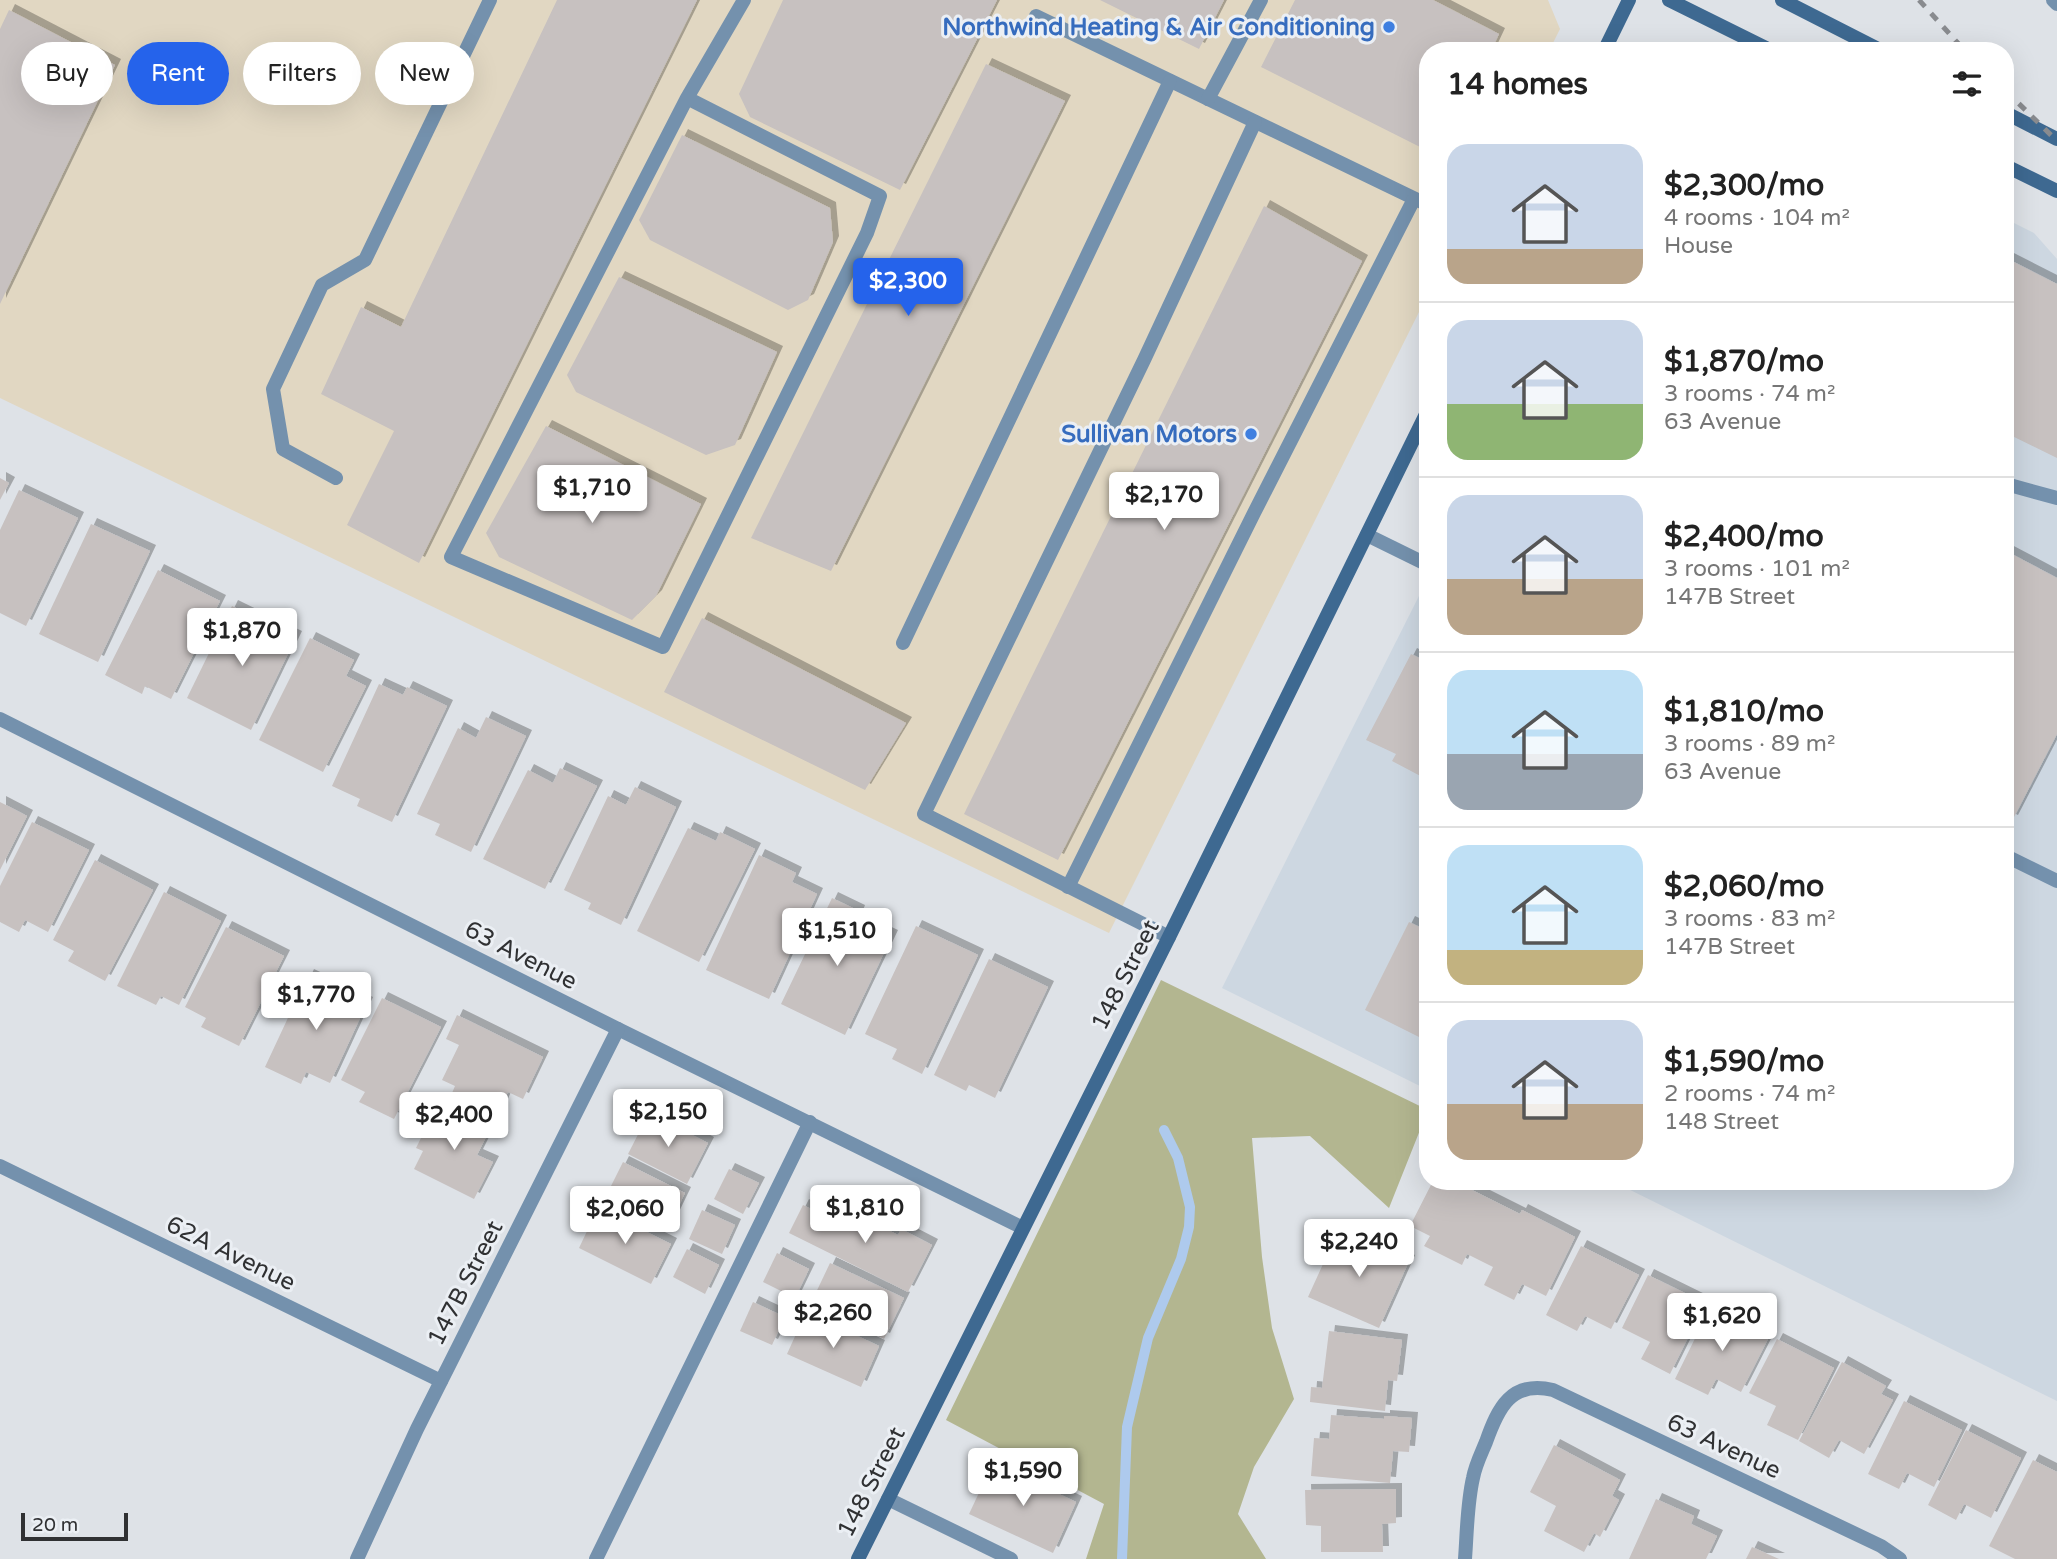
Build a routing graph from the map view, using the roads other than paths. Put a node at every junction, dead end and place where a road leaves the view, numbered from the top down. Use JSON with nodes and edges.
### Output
{"nodes":[{"id":1,"x":490,"y":0,"type":"edge"},
{"id":2,"x":744,"y":0,"type":"edge"},
{"id":3,"x":1261,"y":0,"type":"edge"},
{"id":4,"x":1629,"y":0,"type":"edge"},
{"id":5,"x":1669,"y":0,"type":"edge"},
{"id":6,"x":1782,"y":0,"type":"edge"},
{"id":7,"x":2053,"y":0,"type":"edge"},
{"id":8,"x":2057,"y":4,"type":"edge"},
{"id":9,"x":1036,"y":16,"type":"dead end"},
{"id":10,"x":1608,"y":42,"type":"edge"},
{"id":11,"x":1754,"y":42,"type":"edge"},
{"id":12,"x":1864,"y":42,"type":"edge"},
{"id":13,"x":1170,"y":80,"type":"junction"},
{"id":14,"x":687,"y":98,"type":"junction"},
{"id":15,"x":1208,"y":99,"type":"junction"},
{"id":16,"x":2014,"y":117,"type":"edge"},
{"id":17,"x":1255,"y":122,"type":"junction"},
{"id":18,"x":2057,"y":139,"type":"edge"},
{"id":19,"x":2014,"y":170,"type":"edge"},
{"id":20,"x":2057,"y":191,"type":"edge"},
{"id":21,"x":1419,"y":201,"type":"edge"},
{"id":22,"x":1419,"y":206,"type":"edge"},
{"id":23,"x":1419,"y":428,"type":"edge"},
{"id":24,"x":336,"y":478,"type":"dead end"},
{"id":25,"x":2014,"y":486,"type":"edge"},
{"id":26,"x":2057,"y":498,"type":"edge"},
{"id":27,"x":1367,"y":534,"type":"junction"},
{"id":28,"x":1419,"y":560,"type":"edge"},
{"id":29,"x":903,"y":643,"type":"dead end"},
{"id":30,"x":0,"y":719,"type":"edge"},
{"id":31,"x":2014,"y":860,"type":"edge"},
{"id":32,"x":2057,"y":881,"type":"edge"},
{"id":33,"x":1068,"y":887,"type":"junction"},
{"id":34,"x":1169,"y":937,"type":"junction"},
{"id":35,"x":618,"y":1029,"type":"junction"},
{"id":36,"x":810,"y":1122,"type":"junction"},
{"id":37,"x":0,"y":1166,"type":"edge"},
{"id":38,"x":1023,"y":1228,"type":"junction"},
{"id":39,"x":441,"y":1381,"type":"junction"},
{"id":40,"x":888,"y":1499,"type":"junction"},
{"id":41,"x":357,"y":1559,"type":"edge"},
{"id":42,"x":596,"y":1559,"type":"edge"},
{"id":43,"x":858,"y":1559,"type":"edge"},
{"id":44,"x":1011,"y":1559,"type":"edge"},
{"id":45,"x":1465,"y":1559,"type":"edge"},
{"id":46,"x":1900,"y":1559,"type":"edge"}],
"edges":[{"from":1,"to":24,"type":"street"},
{"from":2,"to":14,"type":"street"},
{"from":3,"to":15,"type":"street"},
{"from":4,"to":10,"type":"main road"},
{"from":5,"to":11,"type":"main road"},
{"from":6,"to":12,"type":"main road"},
{"from":7,"to":8,"type":"street"},
{"from":9,"to":13,"type":"street"},
{"from":13,"to":15,"type":"street"},
{"from":13,"to":29,"type":"street"},
{"from":14,"to":14,"type":"street"},
{"from":15,"to":17,"type":"street"},
{"from":16,"to":18,"type":"main road"},
{"from":17,"to":21,"type":"street"},
{"from":17,"to":33,"type":"street"},
{"from":19,"to":20,"type":"main road"},
{"from":22,"to":33,"type":"street"},
{"from":23,"to":27,"type":"main road","name":"148 Street"},
{"from":25,"to":26,"type":"street"},
{"from":27,"to":28,"type":"street"},
{"from":27,"to":34,"type":"main road","name":"148 Street"},
{"from":30,"to":35,"type":"street","name":"63 Avenue"},
{"from":31,"to":32,"type":"street"},
{"from":33,"to":34,"type":"street"},
{"from":34,"to":38,"type":"main road","name":"148 Street"},
{"from":35,"to":36,"type":"street","name":"63 Avenue"},
{"from":35,"to":39,"type":"street","name":"147B Street"},
{"from":36,"to":38,"type":"street","name":"63 Avenue"},
{"from":36,"to":42,"type":"street"},
{"from":37,"to":39,"type":"street","name":"62A Avenue"},
{"from":38,"to":40,"type":"main road","name":"148 Street"},
{"from":39,"to":41,"type":"street","name":"147B Street"},
{"from":40,"to":43,"type":"main road","name":"148 Street"},
{"from":40,"to":44,"type":"street"},
{"from":45,"to":46,"type":"street","name":"63 Avenue"}]}
